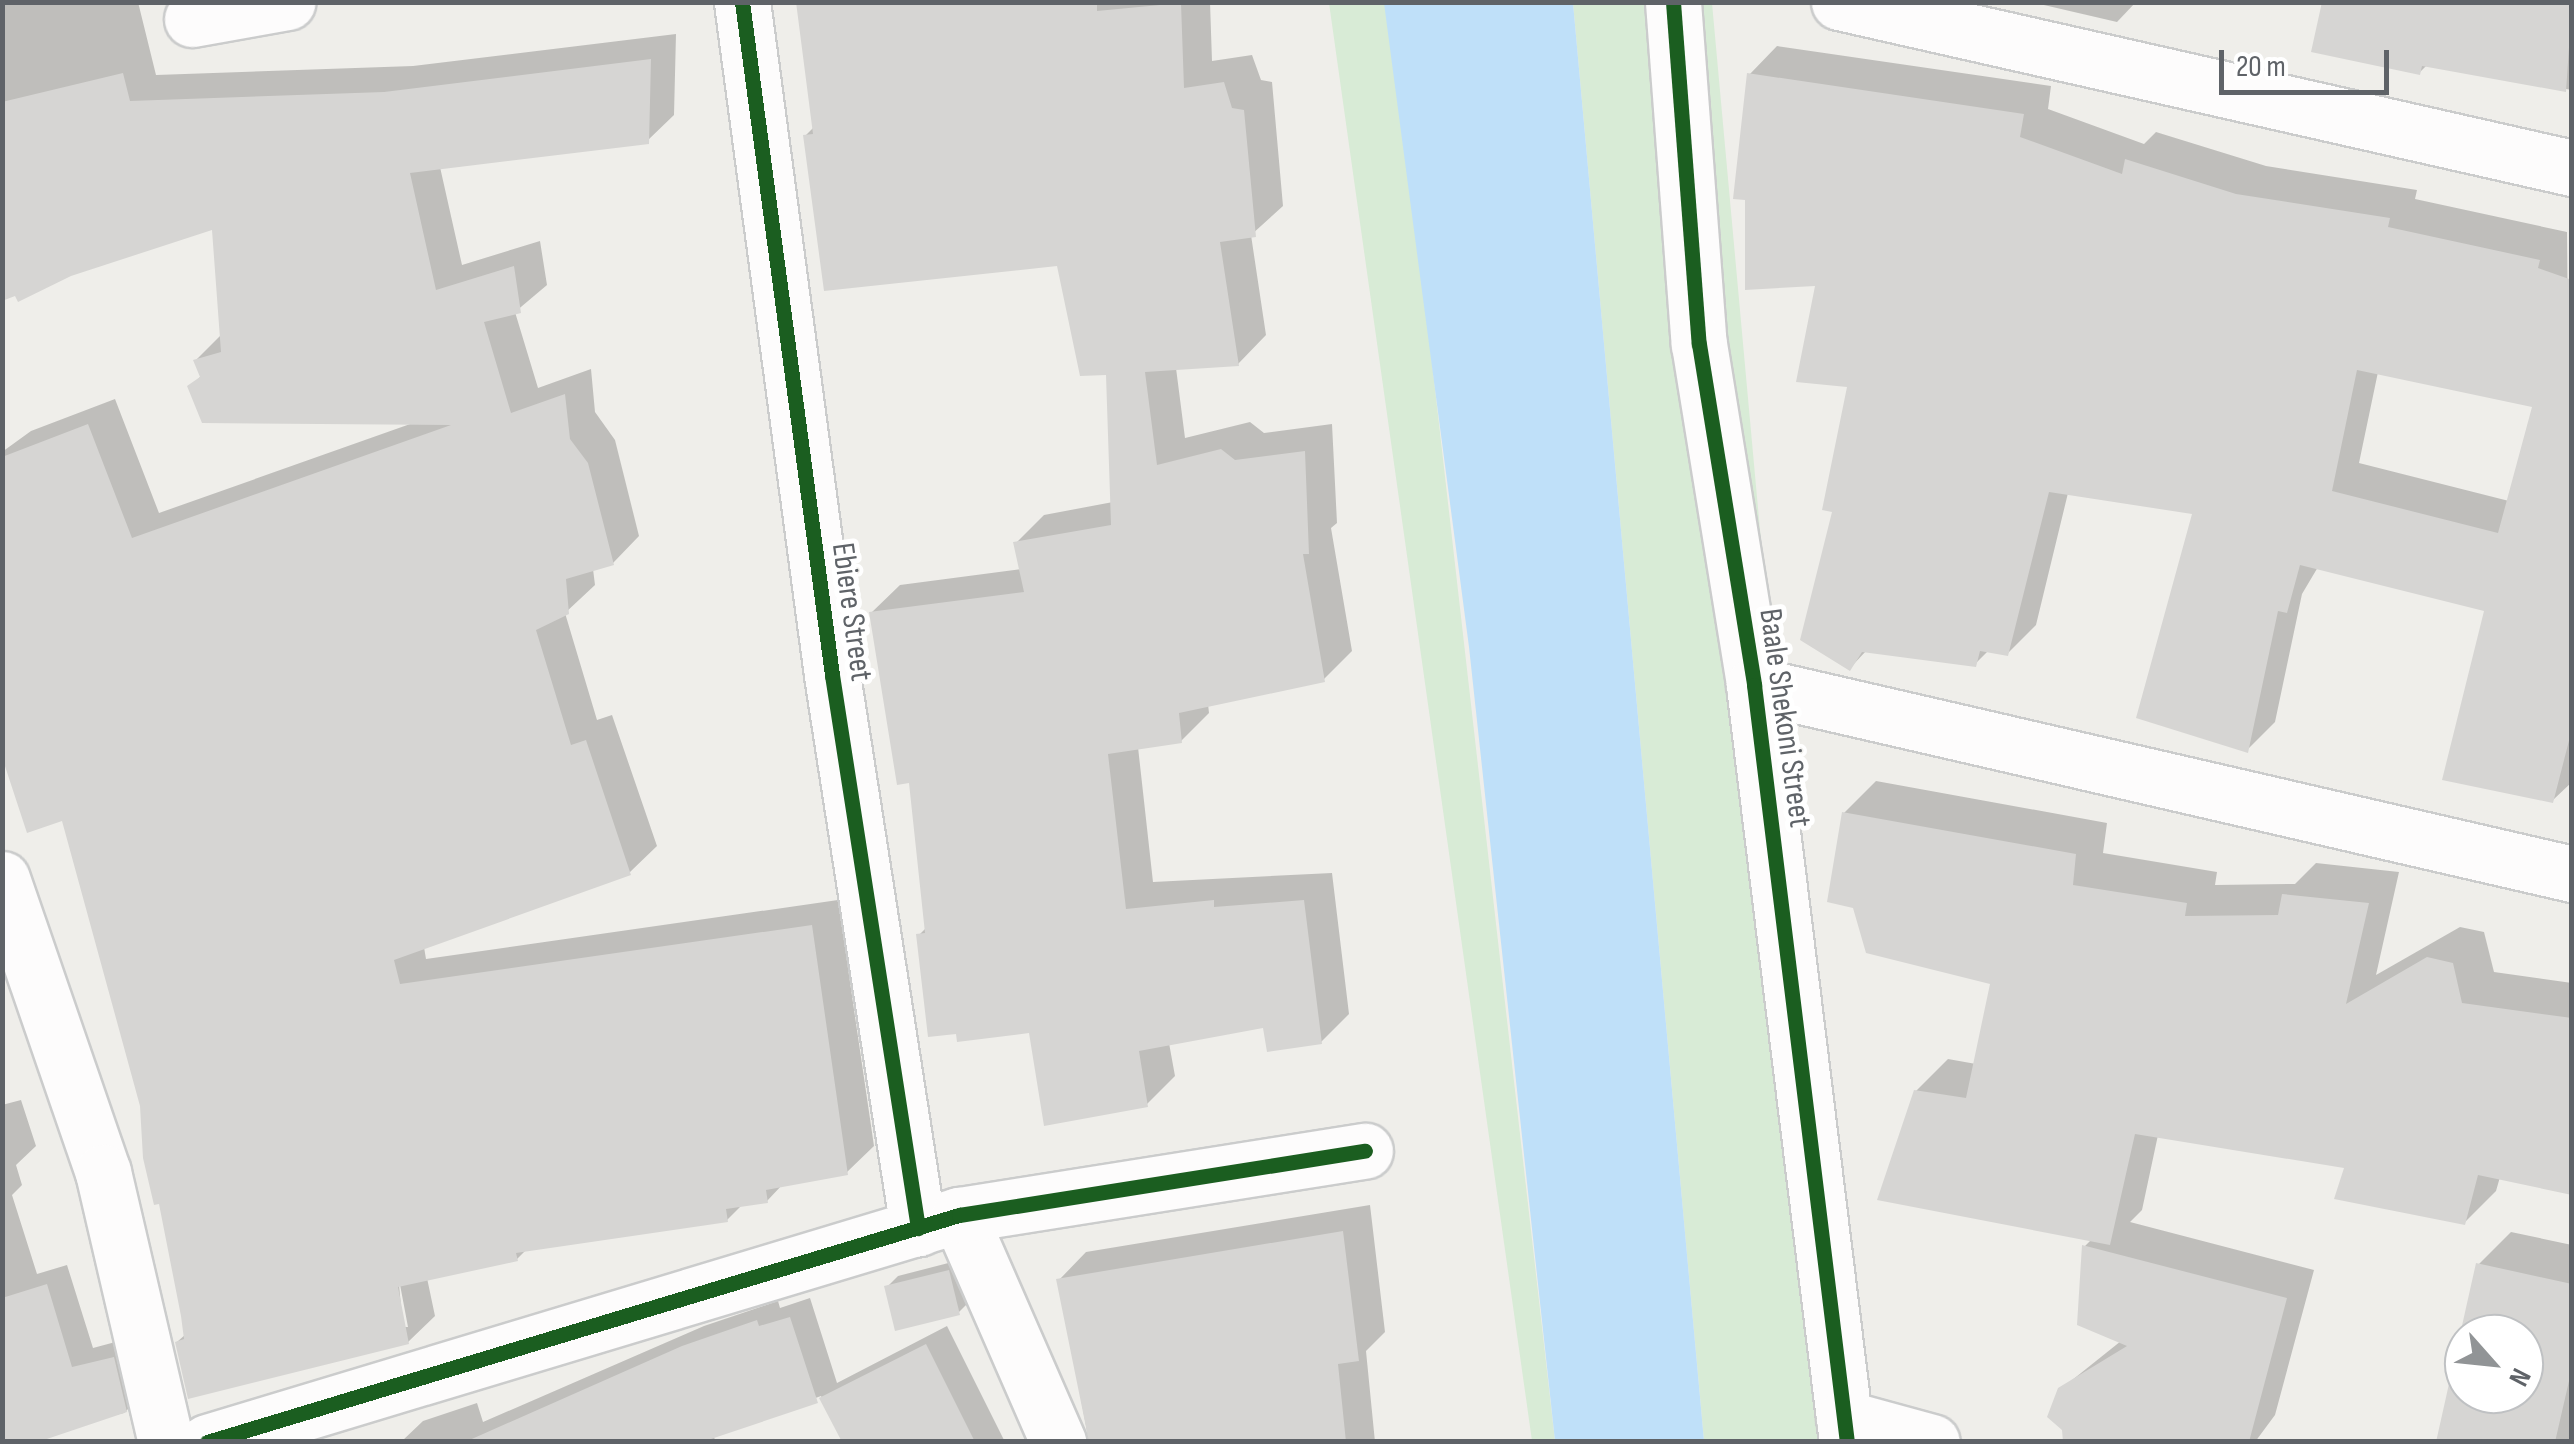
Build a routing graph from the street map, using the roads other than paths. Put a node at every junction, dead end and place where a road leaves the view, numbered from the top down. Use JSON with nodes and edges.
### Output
{"nodes":[{"id":1,"x":288,"y":2,"type":"edge"},
{"id":2,"x":742,"y":2,"type":"edge"},
{"id":3,"x":1673,"y":2,"type":"edge"},
{"id":4,"x":1839,"y":2,"type":"edge"},
{"id":5,"x":192,"y":19,"type":"dead end"},
{"id":6,"x":2572,"y":168,"type":"edge"},
{"id":7,"x":1754,"y":685,"type":"junction"},
{"id":8,"x":2572,"y":874,"type":"edge"},
{"id":9,"x":2,"y":879,"type":"edge"},
{"id":10,"x":1365,"y":1151,"type":"dead end"},
{"id":11,"x":938,"y":1222,"type":"junction"},
{"id":12,"x":324,"y":1426,"type":"edge"},
{"id":13,"x":1846,"y":1430,"type":"edge"},
{"id":14,"x":166,"y":1442,"type":"edge"},
{"id":15,"x":208,"y":1442,"type":"edge"},
{"id":16,"x":1058,"y":1442,"type":"edge"},
{"id":17,"x":1932,"y":1442,"type":"edge"}],
"edges":[{"from":1,"to":5,"type":"street"},
{"from":2,"to":11,"type":"street","name":"Ebiere Street"},
{"from":3,"to":7,"type":"street","name":"Baale Shekoni Street"},
{"from":4,"to":6,"type":"street"},
{"from":7,"to":8,"type":"street"},
{"from":7,"to":13,"type":"street","name":"Baale Shekoni Street"},
{"from":9,"to":14,"type":"street"},
{"from":10,"to":11,"type":"street"},
{"from":11,"to":12,"type":"street"},
{"from":11,"to":16,"type":"street","name":"Ebiere Street"},
{"from":12,"to":15,"type":"street"},
{"from":13,"to":17,"type":"street"}]}
